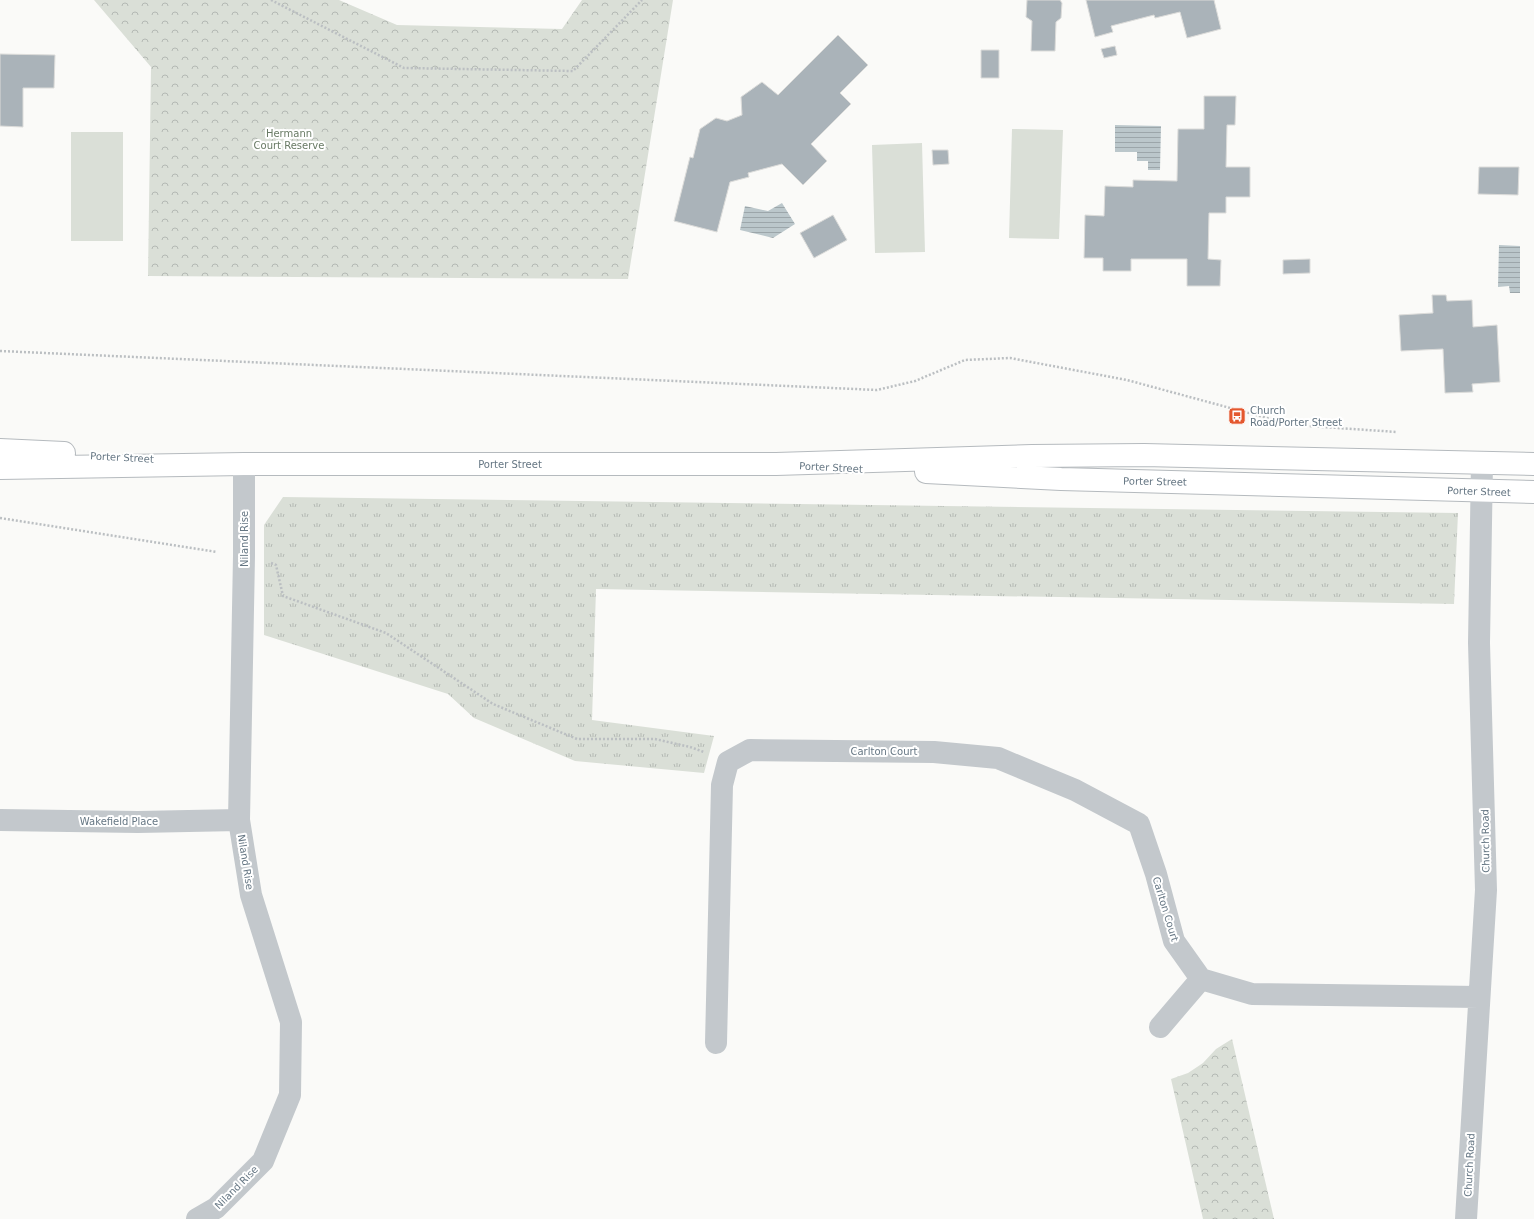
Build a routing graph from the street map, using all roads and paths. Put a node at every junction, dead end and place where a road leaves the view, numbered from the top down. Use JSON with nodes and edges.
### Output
{"nodes":[{"id":1,"x":271,"y":0,"type":"edge"},
{"id":2,"x":642,"y":0,"type":"edge"},
{"id":3,"x":0,"y":351,"type":"edge"},
{"id":4,"x":1404,"y":432,"type":"dead end"},
{"id":5,"x":0,"y":450,"type":"edge"},
{"id":6,"x":1482,"y":463,"type":"junction"},
{"id":7,"x":244,"y":464,"type":"junction"},
{"id":8,"x":776,"y":464,"type":"junction"},
{"id":9,"x":1534,"y":464,"type":"edge"},
{"id":10,"x":0,"y":468,"type":"edge"},
{"id":11,"x":1482,"y":491,"type":"junction"},
{"id":12,"x":1534,"y":492,"type":"edge"},
{"id":13,"x":0,"y":518,"type":"edge"},
{"id":14,"x":244,"y":556,"type":"junction"},
{"id":15,"x":728,"y":762,"type":"junction"},
{"id":16,"x":0,"y":820,"type":"edge"},
{"id":17,"x":238,"y":820,"type":"junction"},
{"id":18,"x":1201,"y":979,"type":"junction"},
{"id":19,"x":1479,"y":997,"type":"junction"},
{"id":20,"x":1160,"y":1027,"type":"dead end"},
{"id":21,"x":716,"y":1042,"type":"dead end"},
{"id":22,"x":197,"y":1219,"type":"edge"},
{"id":23,"x":1466,"y":1219,"type":"edge"}],
"edges":[{"from":1,"to":2,"type":"path"},
{"from":3,"to":4,"type":"path"},
{"from":5,"to":7,"type":"main road","name":"Porter Street"},
{"from":6,"to":8,"type":"main road","name":"Porter Street"},
{"from":6,"to":9,"type":"main road","name":"Porter Street"},
{"from":6,"to":11,"type":"street","name":"Church Road"},
{"from":7,"to":8,"type":"main road","name":"Porter Street"},
{"from":7,"to":10,"type":"main road","name":"Porter Street"},
{"from":7,"to":14,"type":"street","name":"Niland Rise"},
{"from":8,"to":11,"type":"main road","name":"Porter Street"},
{"from":11,"to":12,"type":"main road","name":"Porter Street"},
{"from":11,"to":19,"type":"street","name":"Church Road"},
{"from":13,"to":14,"type":"path"},
{"from":14,"to":15,"type":"path"},
{"from":14,"to":17,"type":"street","name":"Niland Rise"},
{"from":15,"to":18,"type":"street","name":"Carlton Court"},
{"from":15,"to":21,"type":"street"},
{"from":16,"to":17,"type":"street","name":"Wakefield Place"},
{"from":17,"to":22,"type":"street","name":"Niland Rise"},
{"from":18,"to":19,"type":"street"},
{"from":18,"to":20,"type":"street"},
{"from":19,"to":23,"type":"street","name":"Church Road"}]}
